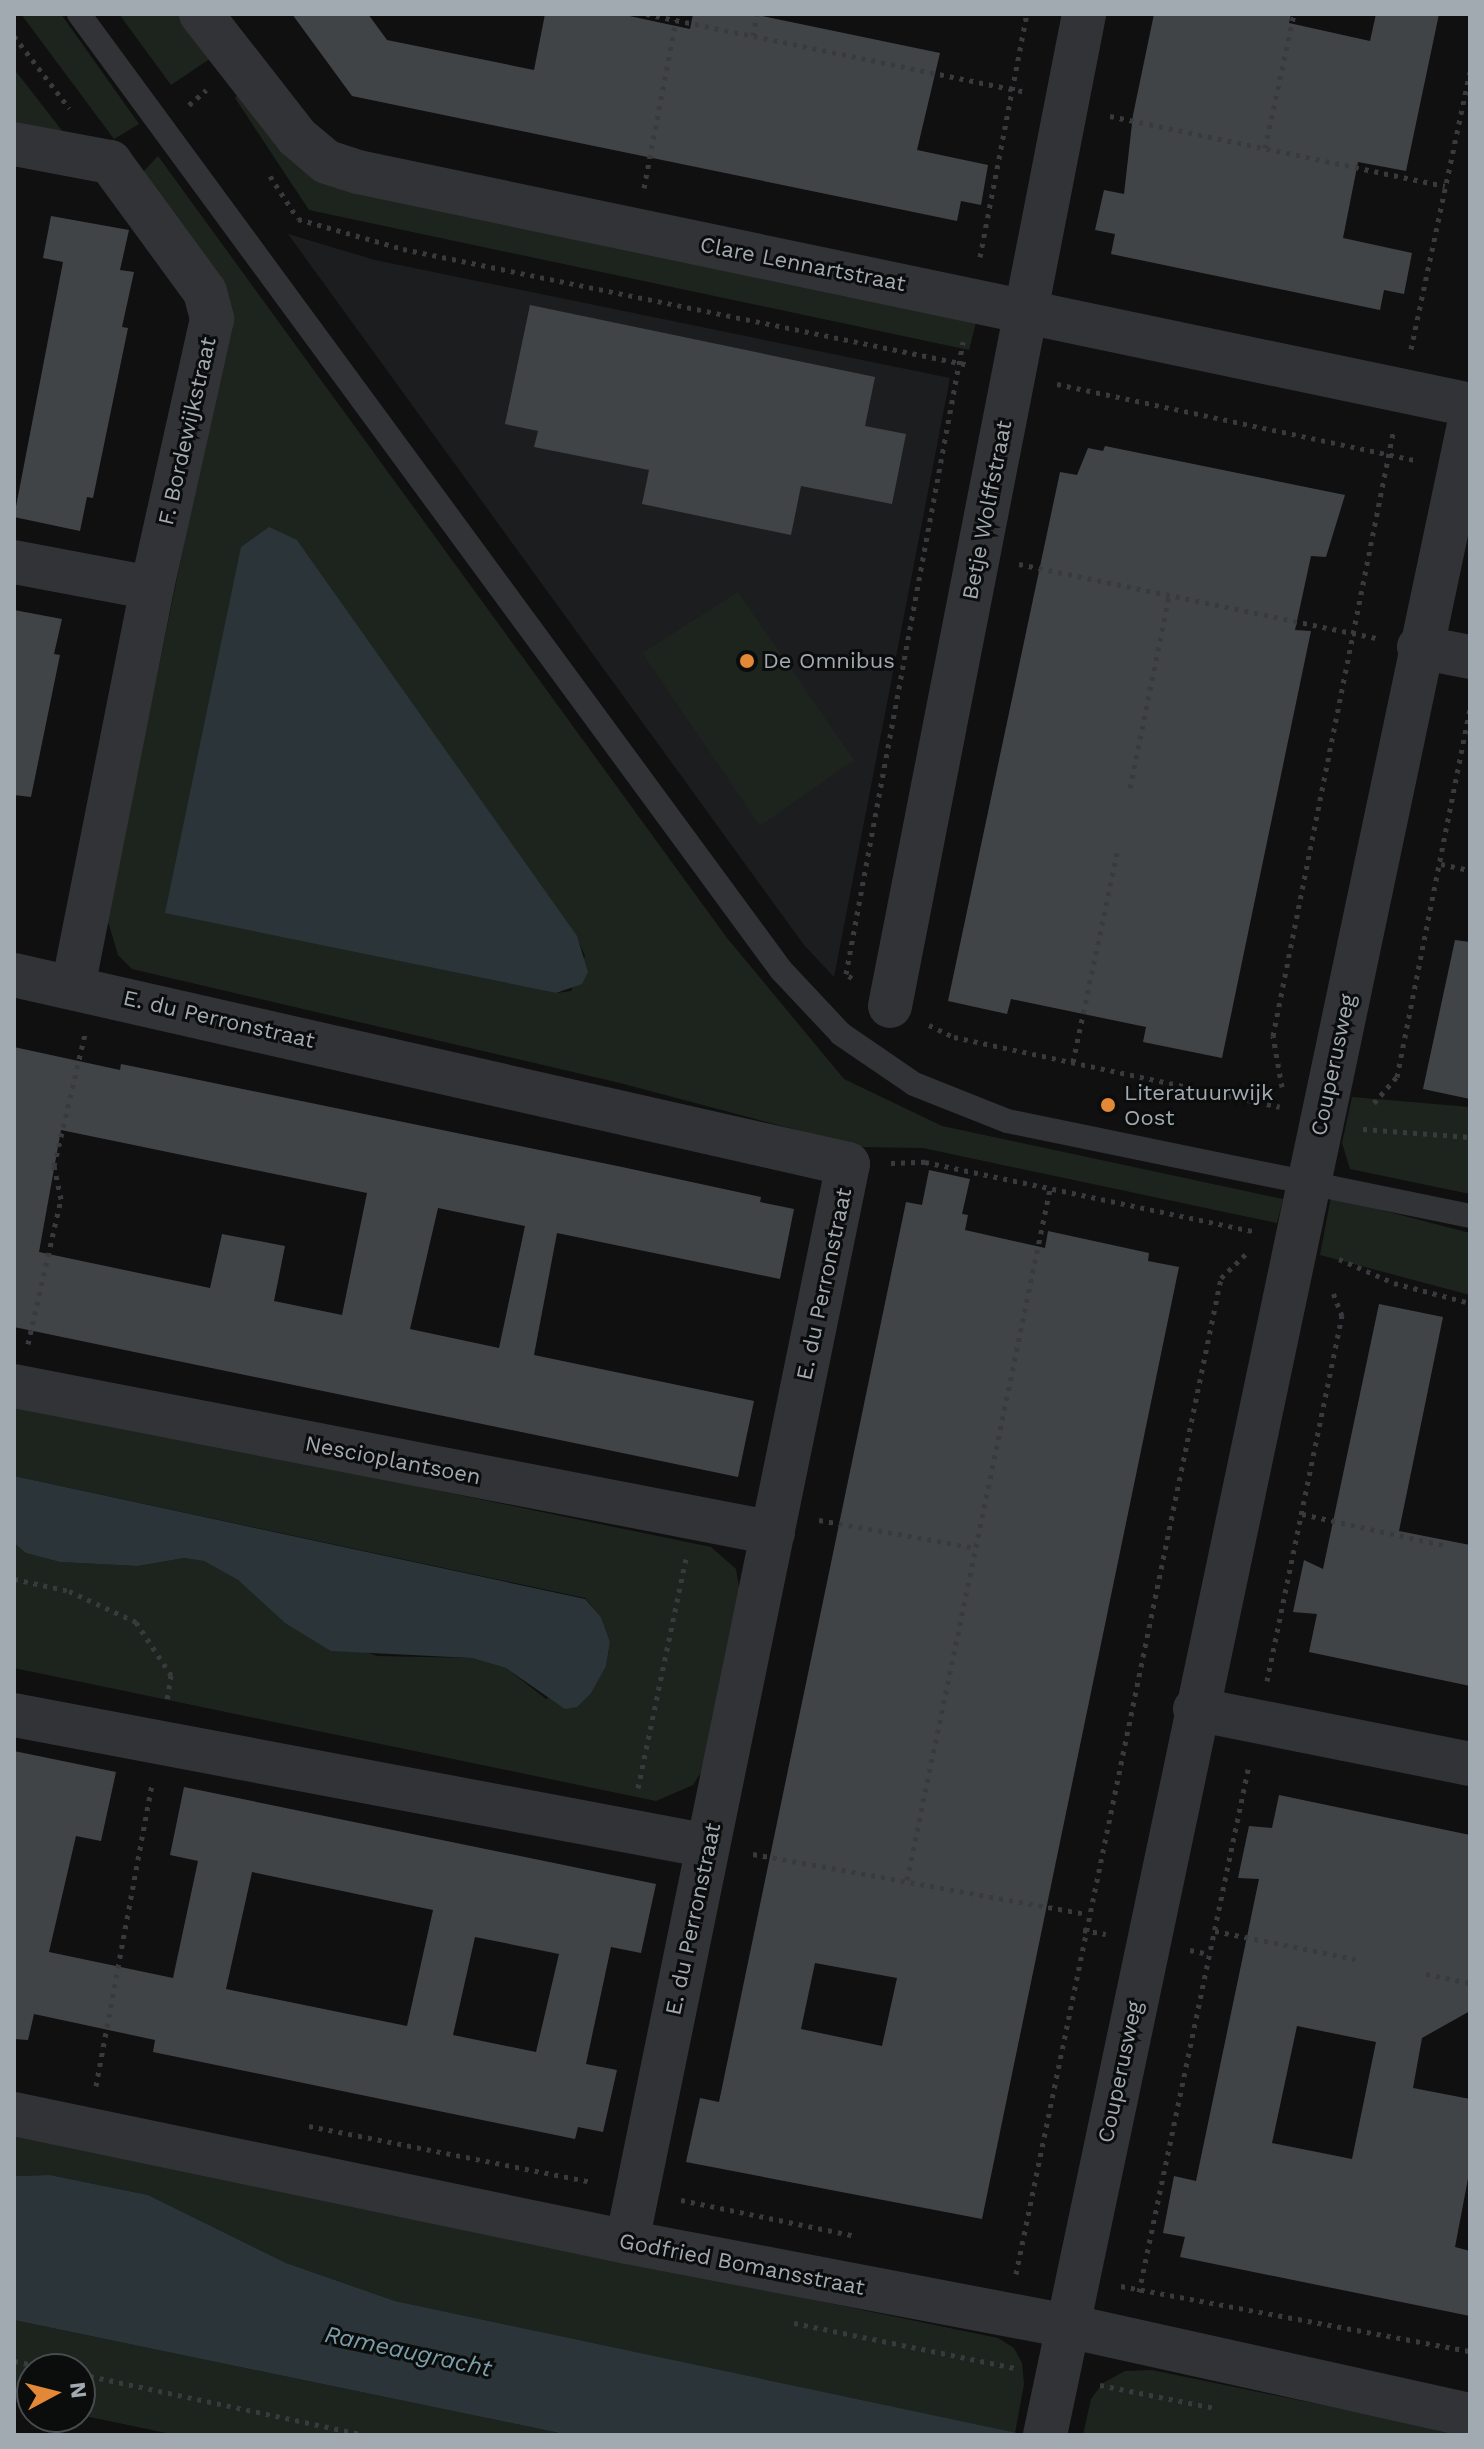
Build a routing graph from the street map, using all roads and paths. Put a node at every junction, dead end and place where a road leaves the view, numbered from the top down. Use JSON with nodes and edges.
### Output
{"nodes":[{"id":1,"x":79,"y":14,"type":"edge"},
{"id":2,"x":201,"y":14,"type":"edge"},
{"id":3,"x":646,"y":14,"type":"edge"},
{"id":4,"x":757,"y":14,"type":"edge"},
{"id":5,"x":1027,"y":14,"type":"edge"},
{"id":6,"x":1084,"y":14,"type":"edge"},
{"id":7,"x":1294,"y":14,"type":"edge"},
{"id":8,"x":676,"y":20,"type":"junction"},
{"id":9,"x":753,"y":36,"type":"junction"},
{"id":10,"x":1470,"y":72,"type":"edge"},
{"id":11,"x":1012,"y":89,"type":"junction"},
{"id":12,"x":1068,"y":104,"type":"junction"},
{"id":13,"x":14,"y":144,"type":"edge"},
{"id":14,"x":1265,"y":148,"type":"junction"},
{"id":15,"x":264,"y":165,"type":"dead end"},
{"id":16,"x":1445,"y":186,"type":"junction"},
{"id":17,"x":636,"y":231,"type":"junction"},
{"id":18,"x":972,"y":298,"type":"junction"},
{"id":19,"x":1027,"y":309,"type":"junction"},
{"id":20,"x":958,"y":363,"type":"junction"},
{"id":21,"x":1012,"y":374,"type":"junction"},
{"id":22,"x":1402,"y":393,"type":"junction"},
{"id":23,"x":1470,"y":405,"type":"edge"},
{"id":24,"x":1470,"y":420,"type":"edge"},
{"id":25,"x":1387,"y":454,"type":"junction"},
{"id":26,"x":1459,"y":470,"type":"junction"},
{"id":27,"x":979,"y":555,"type":"junction"},
{"id":28,"x":14,"y":562,"type":"edge"},
{"id":29,"x":152,"y":588,"type":"junction"},
{"id":30,"x":1169,"y":596,"type":"junction"},
{"id":31,"x":1351,"y":633,"type":"junction"},
{"id":32,"x":1419,"y":647,"type":"junction"},
{"id":33,"x":1470,"y":657,"type":"edge"},
{"id":34,"x":1470,"y":707,"type":"edge"},
{"id":35,"x":1130,"y":788,"type":"dead end"},
{"id":36,"x":1117,"y":853,"type":"dead end"},
{"id":37,"x":1441,"y":864,"type":"junction"},
{"id":38,"x":1470,"y":870,"type":"edge"},
{"id":39,"x":14,"y":975,"type":"edge"},
{"id":40,"x":84,"y":988,"type":"junction"},
{"id":41,"x":890,"y":1006,"type":"junction"},
{"id":42,"x":1073,"y":1062,"type":"junction"},
{"id":43,"x":1371,"y":1106,"type":"dead end"},
{"id":44,"x":1362,"y":1116,"type":"dead end"},
{"id":45,"x":1470,"y":1137,"type":"edge"},
{"id":46,"x":848,"y":1164,"type":"junction"},
{"id":47,"x":1308,"y":1184,"type":"junction"},
{"id":48,"x":1050,"y":1189,"type":"junction"},
{"id":49,"x":1470,"y":1216,"type":"edge"},
{"id":50,"x":1280,"y":1237,"type":"junction"},
{"id":51,"x":1332,"y":1289,"type":"dead end"},
{"id":52,"x":1470,"y":1303,"type":"edge"},
{"id":53,"x":16,"y":1386,"type":"edge"},
{"id":54,"x":1302,"y":1514,"type":"junction"},
{"id":55,"x":694,"y":1518,"type":"junction"},
{"id":56,"x":775,"y":1523,"type":"junction"},
{"id":57,"x":1448,"y":1546,"type":"dead end"},
{"id":58,"x":976,"y":1548,"type":"junction"},
{"id":59,"x":14,"y":1579,"type":"edge"},
{"id":60,"x":1195,"y":1709,"type":"junction"},
{"id":61,"x":14,"y":1715,"type":"edge"},
{"id":62,"x":1258,"y":1722,"type":"junction"},
{"id":63,"x":159,"y":1743,"type":"junction"},
{"id":64,"x":1470,"y":1764,"type":"edge"},
{"id":65,"x":629,"y":1832,"type":"junction"},
{"id":66,"x":708,"y":1846,"type":"junction"},
{"id":67,"x":907,"y":1880,"type":"junction"},
{"id":68,"x":1086,"y":1914,"type":"junction"},
{"id":69,"x":1214,"y":1931,"type":"junction"},
{"id":70,"x":1355,"y":1959,"type":"dead end"},
{"id":71,"x":1426,"y":1974,"type":"dead end"},
{"id":72,"x":1470,"y":1983,"type":"edge"},
{"id":73,"x":83,"y":2081,"type":"dead end"},
{"id":74,"x":96,"y":2084,"type":"junction"},
{"id":75,"x":112,"y":2087,"type":"dead end"},
{"id":76,"x":14,"y":2114,"type":"edge"},
{"id":77,"x":297,"y":2124,"type":"dead end"},
{"id":78,"x":88,"y":2130,"type":"junction"},
{"id":79,"x":637,"y":2191,"type":"junction"},
{"id":80,"x":865,"y":2238,"type":"dead end"},
{"id":81,"x":627,"y":2242,"type":"junction"},
{"id":82,"x":1001,"y":2267,"type":"dead end"},
{"id":83,"x":1017,"y":2270,"type":"junction"},
{"id":84,"x":1077,"y":2279,"type":"junction"},
{"id":85,"x":1140,"y":2288,"type":"junction"},
{"id":86,"x":1009,"y":2315,"type":"junction"},
{"id":87,"x":1068,"y":2326,"type":"junction"},
{"id":88,"x":1129,"y":2340,"type":"junction"},
{"id":89,"x":1470,"y":2351,"type":"edge"},
{"id":90,"x":96,"y":2377,"type":"edge"},
{"id":91,"x":1470,"y":2415,"type":"edge"},
{"id":92,"x":1045,"y":2433,"type":"edge"},
{"id":93,"x":364,"y":2435,"type":"edge"}],
"edges":[{"from":1,"to":47,"type":"lane"},
{"from":2,"to":17,"type":"street","name":"Clare Lennartstraat"},
{"from":3,"to":8,"type":"path"},
{"from":4,"to":9,"type":"path"},
{"from":5,"to":11,"type":"path"},
{"from":6,"to":12,"type":"street","name":"Betje Wolffstraat"},
{"from":7,"to":14,"type":"path"},
{"from":8,"to":9,"type":"path"},
{"from":8,"to":17,"type":"path"},
{"from":9,"to":11,"type":"path"},
{"from":10,"to":16,"type":"path"},
{"from":11,"to":12,"type":"path"},
{"from":11,"to":18,"type":"path"},
{"from":12,"to":14,"type":"path"},
{"from":12,"to":19,"type":"street","name":"Betje Wolffstraat"},
{"from":13,"to":29,"type":"street","name":"F. Bordewijkstraat"},
{"from":14,"to":16,"type":"path"},
{"from":15,"to":20,"type":"path"},
{"from":16,"to":22,"type":"path"},
{"from":17,"to":18,"type":"street","name":"Clare Lennartstraat"},
{"from":18,"to":19,"type":"street","name":"Clare Lennartstraat"},
{"from":18,"to":20,"type":"path"},
{"from":19,"to":21,"type":"street","name":"Betje Wolffstraat"},
{"from":19,"to":22,"type":"street","name":"Clare Lennartstraat"},
{"from":20,"to":21,"type":"path"},
{"from":20,"to":41,"type":"path"},
{"from":21,"to":25,"type":"path"},
{"from":21,"to":27,"type":"street","name":"Betje Wolffstraat"},
{"from":22,"to":23,"type":"street","name":"Clare Lennartstraat"},
{"from":22,"to":25,"type":"path"},
{"from":24,"to":26,"type":"street","name":"Couperusweg"},
{"from":25,"to":26,"type":"path"},
{"from":25,"to":31,"type":"path"},
{"from":26,"to":32,"type":"street","name":"Couperusweg"},
{"from":27,"to":30,"type":"path"},
{"from":27,"to":41,"type":"street","name":"Betje Wolffstraat"},
{"from":28,"to":29,"type":"street"},
{"from":29,"to":40,"type":"street","name":"F. Bordewijkstraat"},
{"from":30,"to":31,"type":"path"},
{"from":30,"to":35,"type":"path"},
{"from":31,"to":32,"type":"path"},
{"from":31,"to":42,"type":"path"},
{"from":32,"to":33,"type":"street"},
{"from":32,"to":47,"type":"street","name":"Couperusweg"},
{"from":34,"to":37,"type":"path"},
{"from":36,"to":42,"type":"path"},
{"from":37,"to":38,"type":"path"},
{"from":37,"to":43,"type":"path"},
{"from":39,"to":40,"type":"street","name":"E. du Perronstraat"},
{"from":40,"to":46,"type":"street","name":"E. du Perronstraat"},
{"from":40,"to":53,"type":"path"},
{"from":41,"to":42,"type":"path"},
{"from":44,"to":45,"type":"path"},
{"from":46,"to":48,"type":"path"},
{"from":46,"to":56,"type":"street","name":"E. du Perronstraat"},
{"from":47,"to":49,"type":"lane"},
{"from":47,"to":50,"type":"street","name":"Couperusweg"},
{"from":48,"to":50,"type":"path"},
{"from":48,"to":58,"type":"path"},
{"from":50,"to":52,"type":"path"},
{"from":50,"to":60,"type":"street","name":"Couperusweg"},
{"from":50,"to":68,"type":"path"},
{"from":51,"to":54,"type":"path"},
{"from":53,"to":55,"type":"street","name":"Nescioplantsoen"},
{"from":54,"to":57,"type":"path"},
{"from":54,"to":62,"type":"path"},
{"from":55,"to":56,"type":"street","name":"Nescioplantsoen"},
{"from":55,"to":65,"type":"path"},
{"from":56,"to":58,"type":"path"},
{"from":56,"to":66,"type":"street","name":"E. du Perronstraat"},
{"from":58,"to":67,"type":"path"},
{"from":59,"to":63,"type":"path"},
{"from":60,"to":62,"type":"street"},
{"from":60,"to":84,"type":"street","name":"Couperusweg"},
{"from":61,"to":63,"type":"street"},
{"from":62,"to":64,"type":"street"},
{"from":62,"to":69,"type":"path"},
{"from":63,"to":65,"type":"street"},
{"from":63,"to":74,"type":"path"},
{"from":65,"to":66,"type":"street"},
{"from":66,"to":67,"type":"path"},
{"from":66,"to":79,"type":"street","name":"E. du Perronstraat"},
{"from":67,"to":68,"type":"path"},
{"from":68,"to":83,"type":"path"},
{"from":69,"to":70,"type":"path"},
{"from":69,"to":85,"type":"path"},
{"from":71,"to":72,"type":"path"},
{"from":73,"to":74,"type":"path"},
{"from":74,"to":75,"type":"path"},
{"from":74,"to":78,"type":"path"},
{"from":76,"to":78,"type":"street","name":"Godfried Bomansstraat"},
{"from":77,"to":79,"type":"path"},
{"from":78,"to":81,"type":"street","name":"Godfried Bomansstraat"},
{"from":79,"to":80,"type":"path"},
{"from":79,"to":81,"type":"street","name":"E. du Perronstraat"},
{"from":81,"to":86,"type":"street","name":"Godfried Bomansstraat"},
{"from":82,"to":83,"type":"path"},
{"from":83,"to":84,"type":"path"},
{"from":83,"to":86,"type":"path"},
{"from":84,"to":85,"type":"path"},
{"from":84,"to":87,"type":"street","name":"Couperusweg"},
{"from":85,"to":88,"type":"path"},
{"from":85,"to":89,"type":"path"},
{"from":86,"to":87,"type":"street","name":"Godfried Bomansstraat"},
{"from":87,"to":88,"type":"street","name":"Godfried Bomansstraat"},
{"from":87,"to":92,"type":"street","name":"Couperusweg"},
{"from":88,"to":91,"type":"street","name":"Godfried Bomansstraat"},
{"from":90,"to":93,"type":"path"}]}
